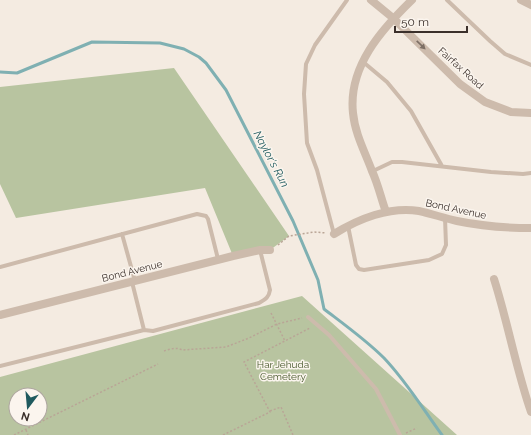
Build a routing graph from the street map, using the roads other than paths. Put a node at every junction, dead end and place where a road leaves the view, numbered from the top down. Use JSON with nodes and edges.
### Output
{"nodes":[{"id":1,"x":347,"y":0,"type":"edge"},
{"id":2,"x":371,"y":0,"type":"edge"},
{"id":3,"x":412,"y":0,"type":"edge"},
{"id":4,"x":447,"y":0,"type":"edge"},
{"id":5,"x":521,"y":0,"type":"edge"},
{"id":6,"x":531,"y":5,"type":"edge"},
{"id":7,"x":393,"y":18,"type":"junction"},
{"id":8,"x":362,"y":61,"type":"junction"},
{"id":9,"x":531,"y":65,"type":"edge"},
{"id":10,"x":531,"y":113,"type":"edge"},
{"id":11,"x":442,"y":166,"type":"junction"},
{"id":12,"x":373,"y":172,"type":"junction"},
{"id":13,"x":531,"y":173,"type":"edge"},
{"id":14,"x":386,"y":212,"type":"junction"},
{"id":15,"x":445,"y":218,"type":"junction"},
{"id":16,"x":348,"y":226,"type":"junction"},
{"id":17,"x":531,"y":228,"type":"edge"},
{"id":18,"x":122,"y":234,"type":"junction"},
{"id":19,"x":334,"y":234,"type":"joint"},
{"id":20,"x":260,"y":250,"type":"junction"},
{"id":21,"x":270,"y":250,"type":"road end"},
{"id":22,"x":218,"y":260,"type":"junction"},
{"id":23,"x":0,"y":268,"type":"edge"},
{"id":24,"x":494,"y":279,"type":"dead end"},
{"id":25,"x":134,"y":281,"type":"junction"},
{"id":26,"x":0,"y":315,"type":"edge"},
{"id":27,"x":308,"y":317,"type":"road end"},
{"id":28,"x":144,"y":330,"type":"junction"},
{"id":29,"x":0,"y":366,"type":"edge"},
{"id":30,"x":531,"y":412,"type":"edge"},
{"id":31,"x":401,"y":435,"type":"edge"}],
"edges":[{"from":1,"to":19,"type":"lane"},
{"from":2,"to":7,"type":"street","name":"Fairfax Road"},
{"from":3,"to":7,"type":"street"},
{"from":4,"to":9,"type":"lane"},
{"from":5,"to":6,"type":"street"},
{"from":7,"to":8,"type":"street"},
{"from":7,"to":10,"type":"street","name":"Fairfax Road","one_way":true},
{"from":8,"to":11,"type":"lane"},
{"from":8,"to":12,"type":"street"},
{"from":11,"to":12,"type":"lane"},
{"from":11,"to":13,"type":"lane"},
{"from":12,"to":14,"type":"street"},
{"from":14,"to":15,"type":"street","name":"Bond Avenue"},
{"from":14,"to":16,"type":"street","name":"Bond Avenue"},
{"from":15,"to":16,"type":"lane"},
{"from":15,"to":17,"type":"street","name":"Bond Avenue"},
{"from":16,"to":19,"type":"street","name":"Bond Avenue"},
{"from":18,"to":22,"type":"lane"},
{"from":18,"to":23,"type":"lane"},
{"from":18,"to":25,"type":"lane"},
{"from":20,"to":21,"type":"street","name":"Bond Avenue"},
{"from":20,"to":22,"type":"street","name":"Bond Avenue"},
{"from":20,"to":28,"type":"lane"},
{"from":22,"to":25,"type":"street","name":"Bond Avenue"},
{"from":24,"to":30,"type":"street"},
{"from":25,"to":26,"type":"street","name":"Bond Avenue"},
{"from":25,"to":28,"type":"lane"},
{"from":27,"to":31,"type":"lane"},
{"from":28,"to":29,"type":"lane"}]}
